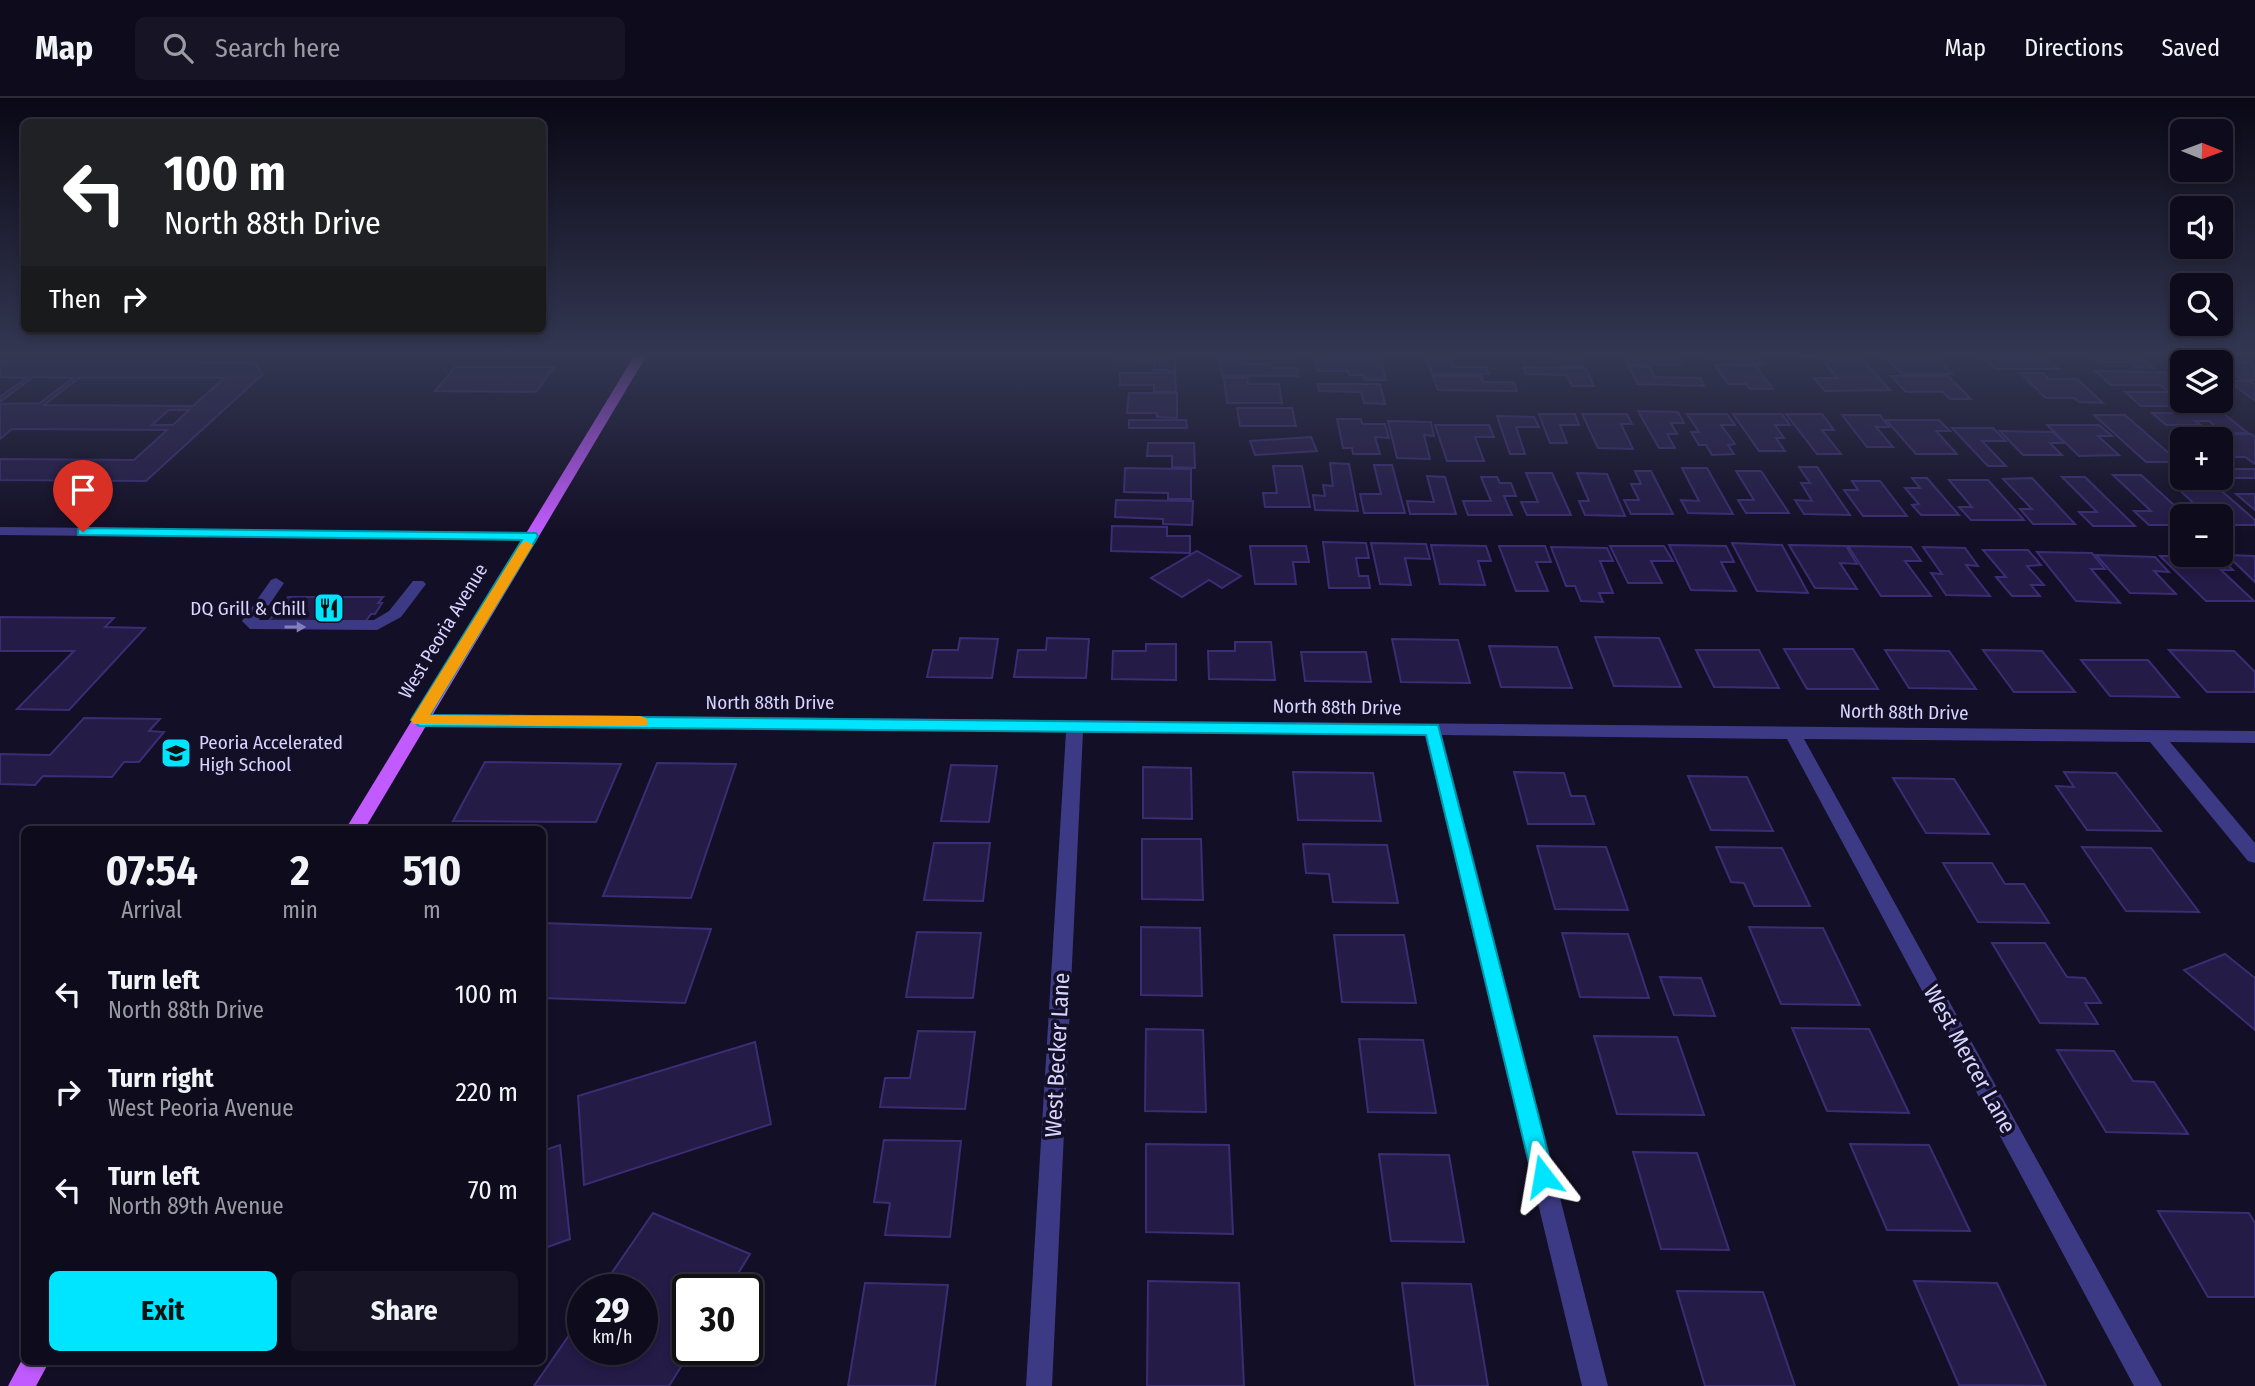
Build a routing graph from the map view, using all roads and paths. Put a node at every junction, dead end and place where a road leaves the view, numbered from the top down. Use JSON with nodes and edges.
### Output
{"nodes":[{"id":1,"x":606,"y":413,"type":"edge"},
{"id":2,"x":0,"y":531,"type":"edge"},
{"id":3,"x":531,"y":536,"type":"junction"},
{"id":4,"x":276,"y":583,"type":"dead end"},
{"id":5,"x":418,"y":584,"type":"dead end"},
{"id":6,"x":419,"y":720,"type":"junction"},
{"id":7,"x":1075,"y":725,"type":"junction"},
{"id":8,"x":1432,"y":729,"type":"junction"},
{"id":9,"x":1792,"y":732,"type":"junction"},
{"id":10,"x":2154,"y":735,"type":"junction"},
{"id":11,"x":2255,"y":737,"type":"edge"},
{"id":12,"x":356,"y":826,"type":"edge"},
{"id":13,"x":2255,"y":856,"type":"edge"},
{"id":14,"x":34,"y":1365,"type":"edge"},
{"id":15,"x":21,"y":1386,"type":"edge"},
{"id":16,"x":1039,"y":1386,"type":"edge"},
{"id":17,"x":1595,"y":1386,"type":"edge"},
{"id":18,"x":2148,"y":1386,"type":"edge"}],
"edges":[{"from":1,"to":3,"type":"main road","name":"West Peoria Avenue"},
{"from":2,"to":3,"type":"street"},
{"from":3,"to":6,"type":"main road","name":"West Peoria Avenue"},
{"from":4,"to":5,"type":"street","one_way":true},
{"from":6,"to":7,"type":"street","name":"North 88th Drive"},
{"from":6,"to":12,"type":"main road","name":"West Peoria Avenue"},
{"from":7,"to":8,"type":"street","name":"North 88th Drive"},
{"from":7,"to":16,"type":"street","name":"West Becker Lane"},
{"from":8,"to":9,"type":"street","name":"North 88th Drive"},
{"from":8,"to":17,"type":"street"},
{"from":9,"to":10,"type":"street","name":"North 88th Drive"},
{"from":9,"to":18,"type":"street","name":"West Mercer Lane"},
{"from":10,"to":11,"type":"street","name":"North 88th Drive"},
{"from":10,"to":13,"type":"street"},
{"from":14,"to":15,"type":"main road"}]}
